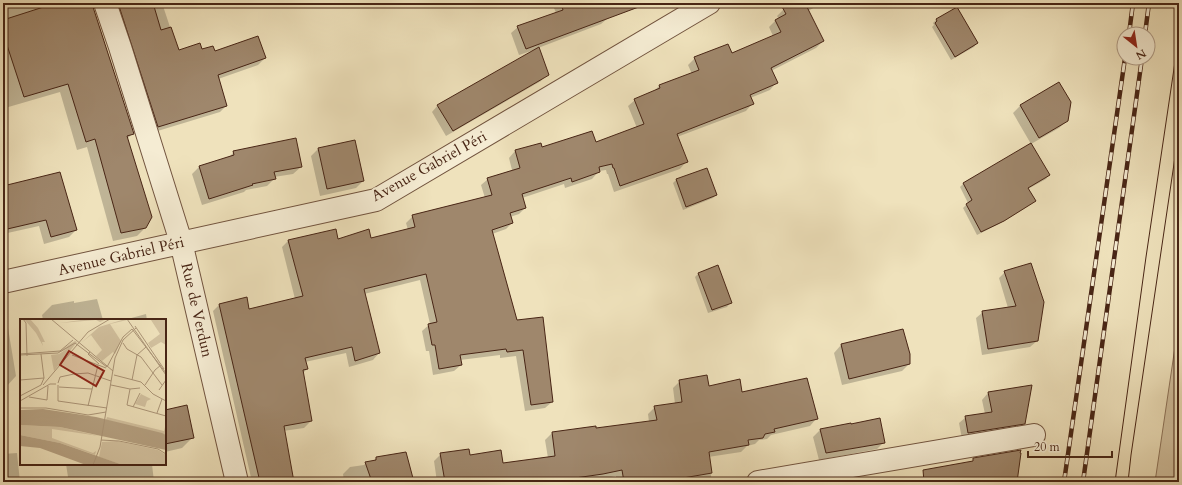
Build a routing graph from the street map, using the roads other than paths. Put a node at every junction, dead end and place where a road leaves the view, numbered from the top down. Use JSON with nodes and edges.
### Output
{"nodes":[{"id":1,"x":105,"y":3,"type":"edge"},
{"id":2,"x":709,"y":3,"type":"edge"},
{"id":3,"x":181,"y":242,"type":"junction"},
{"id":4,"x":3,"y":282,"type":"edge"},
{"id":5,"x":1034,"y":435,"type":"dead end"},
{"id":6,"x":237,"y":482,"type":"edge"},
{"id":7,"x":758,"y":482,"type":"edge"}],
"edges":[{"from":1,"to":3,"type":"street","name":"Rue de Verdun"},
{"from":2,"to":3,"type":"street","name":"Avenue Gabriel Péri"},
{"from":3,"to":4,"type":"street","name":"Avenue Gabriel Péri"},
{"from":3,"to":6,"type":"street","name":"Rue de Verdun"},
{"from":5,"to":7,"type":"street"}]}
